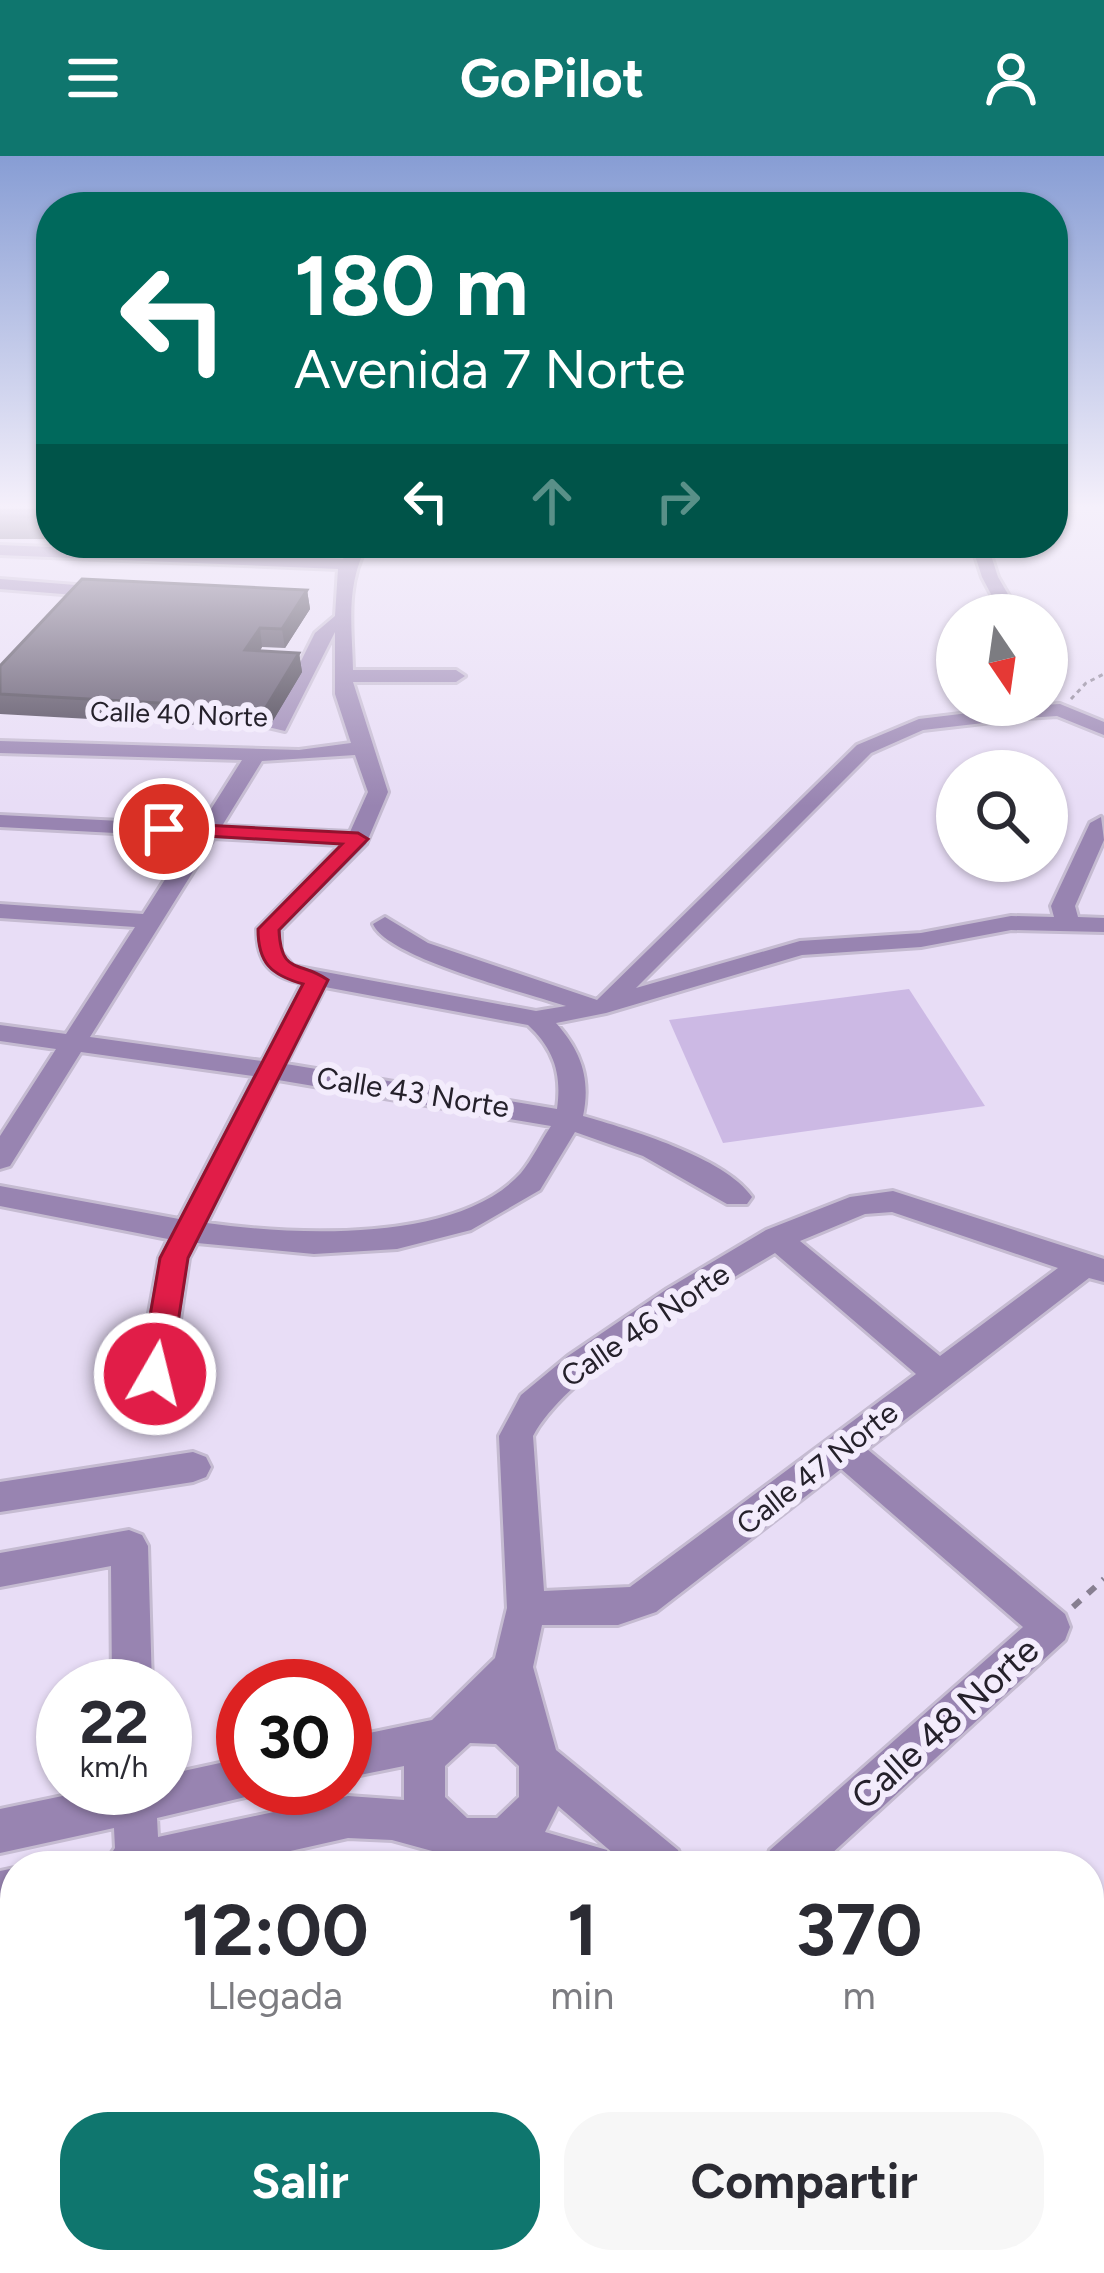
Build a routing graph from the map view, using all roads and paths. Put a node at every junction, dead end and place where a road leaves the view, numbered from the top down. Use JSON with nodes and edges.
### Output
{"nodes":[{"id":1,"x":346,"y":609,"type":"edge"},
{"id":2,"x":347,"y":617,"type":"junction"},
{"id":3,"x":1104,"y":674,"type":"edge"},
{"id":4,"x":346,"y":676,"type":"junction"},
{"id":5,"x":457,"y":676,"type":"dead end"},
{"id":6,"x":1068,"y":701,"type":"edge"},
{"id":7,"x":1068,"y":713,"type":"edge"},
{"id":8,"x":936,"y":722,"type":"edge"},
{"id":9,"x":278,"y":727,"type":"dead end"},
{"id":10,"x":1104,"y":729,"type":"edge"},
{"id":11,"x":0,"y":736,"type":"edge"},
{"id":12,"x":360,"y":742,"type":"junction"},
{"id":13,"x":0,"y":747,"type":"edge"},
{"id":14,"x":256,"y":754,"type":"junction"},
{"id":15,"x":319,"y":754,"type":"junction"},
{"id":16,"x":376,"y":777,"type":"junction"},
{"id":17,"x":0,"y":821,"type":"edge"},
{"id":18,"x":1101,"y":823,"type":"dead end"},
{"id":19,"x":205,"y":831,"type":"junction"},
{"id":20,"x":358,"y":839,"type":"junction"},
{"id":21,"x":0,"y":910,"type":"edge"},
{"id":22,"x":148,"y":921,"type":"junction"},
{"id":23,"x":1068,"y":923,"type":"junction"},
{"id":24,"x":386,"y":924,"type":"dead end"},
{"id":25,"x":1104,"y":925,"type":"edge"},
{"id":26,"x":316,"y":980,"type":"junction"},
{"id":27,"x":601,"y":1006,"type":"junction"},
{"id":28,"x":536,"y":1019,"type":"junction"},
{"id":29,"x":0,"y":1034,"type":"edge"},
{"id":30,"x":73,"y":1043,"type":"junction"},
{"id":31,"x":270,"y":1070,"type":"junction"},
{"id":32,"x":568,"y":1118,"type":"junction"},
{"id":33,"x":0,"y":1159,"type":"edge"},
{"id":34,"x":0,"y":1196,"type":"edge"},
{"id":35,"x":737,"y":1197,"type":"dead end"},
{"id":36,"x":186,"y":1234,"type":"junction"},
{"id":37,"x":777,"y":1238,"type":"junction"},
{"id":38,"x":1095,"y":1268,"type":"edge"},
{"id":39,"x":937,"y":1372,"type":"junction"},
{"id":40,"x":155,"y":1374,"type":"dead end"},
{"id":41,"x":842,"y":1449,"type":"junction"},
{"id":42,"x":193,"y":1467,"type":"dead end"},
{"id":43,"x":0,"y":1497,"type":"edge"},
{"id":44,"x":0,"y":1570,"type":"edge"},
{"id":45,"x":1104,"y":1579,"type":"edge"},
{"id":46,"x":526,"y":1608,"type":"junction"},
{"id":47,"x":1051,"y":1627,"type":"junction"},
{"id":48,"x":132,"y":1659,"type":"edge"},
{"id":49,"x":513,"y":1667,"type":"junction"},
{"id":50,"x":450,"y":1733,"type":"junction"},
{"id":51,"x":372,"y":1752,"type":"edge"},
{"id":52,"x":538,"y":1759,"type":"junction"},
{"id":53,"x":60,"y":1815,"type":"edge"},
{"id":54,"x":134,"y":1815,"type":"edge"},
{"id":55,"x":0,"y":1831,"type":"edge"},
{"id":56,"x":448,"y":1832,"type":"junction"},
{"id":57,"x":491,"y":1840,"type":"junction"},
{"id":58,"x":132,"y":1851,"type":"edge"},
{"id":59,"x":194,"y":1851,"type":"edge"},
{"id":60,"x":533,"y":1851,"type":"edge"},
{"id":61,"x":645,"y":1851,"type":"edge"},
{"id":62,"x":803,"y":1851,"type":"edge"}],
"edges":[{"from":1,"to":2,"type":"street"},
{"from":2,"to":4,"type":"street"},
{"from":2,"to":9,"type":"street"},
{"from":3,"to":6,"type":"path"},
{"from":4,"to":5,"type":"street"},
{"from":4,"to":12,"type":"street"},
{"from":7,"to":10,"type":"street"},
{"from":8,"to":27,"type":"street"},
{"from":11,"to":12,"type":"street","name":"Calle 40 Norte"},
{"from":12,"to":15,"type":"street","name":"Calle 40 Norte"},
{"from":12,"to":16,"type":"street"},
{"from":13,"to":14,"type":"street","name":"Calle 40 Norte"},
{"from":14,"to":15,"type":"street","name":"Calle 40 Norte"},
{"from":14,"to":19,"type":"street"},
{"from":15,"to":16,"type":"street","name":"Calle 40 Norte"},
{"from":16,"to":20,"type":"street"},
{"from":17,"to":19,"type":"street"},
{"from":18,"to":23,"type":"street"},
{"from":19,"to":20,"type":"street"},
{"from":19,"to":22,"type":"street"},
{"from":20,"to":26,"type":"street"},
{"from":21,"to":22,"type":"street"},
{"from":22,"to":30,"type":"street"},
{"from":23,"to":25,"type":"street"},
{"from":23,"to":27,"type":"street"},
{"from":24,"to":27,"type":"street"},
{"from":26,"to":28,"type":"street"},
{"from":26,"to":31,"type":"street"},
{"from":27,"to":28,"type":"street"},
{"from":28,"to":32,"type":"street"},
{"from":29,"to":30,"type":"street","name":"Calle 43 Norte"},
{"from":30,"to":31,"type":"street","name":"Calle 43 Norte"},
{"from":30,"to":33,"type":"street"},
{"from":31,"to":32,"type":"street","name":"Calle 43 Norte"},
{"from":31,"to":36,"type":"street"},
{"from":32,"to":35,"type":"street","name":"Calle 43 Norte"},
{"from":32,"to":36,"type":"street"},
{"from":34,"to":36,"type":"street"},
{"from":36,"to":40,"type":"street"},
{"from":37,"to":38,"type":"street","name":"Calle 46 Norte"},
{"from":37,"to":39,"type":"street"},
{"from":37,"to":46,"type":"street","name":"Calle 46 Norte"},
{"from":38,"to":39,"type":"street","name":"Calle 47 Norte"},
{"from":39,"to":41,"type":"street","name":"Calle 47 Norte"},
{"from":41,"to":46,"type":"street","name":"Calle 47 Norte"},
{"from":41,"to":47,"type":"street"},
{"from":42,"to":43,"type":"street"},
{"from":44,"to":48,"type":"street"},
{"from":45,"to":47,"type":"path","name":"Calle 48 Norte"},
{"from":46,"to":49,"type":"street","name":"Calle 46 Norte"},
{"from":47,"to":62,"type":"street","name":"Calle 48 Norte"},
{"from":49,"to":50,"type":"street","name":"Calle 46 Norte"},
{"from":49,"to":52,"type":"street","name":"Calle 46 Norte"},
{"from":50,"to":51,"type":"street"},
{"from":50,"to":52,"type":"street"},
{"from":50,"to":56,"type":"street"},
{"from":52,"to":57,"type":"street"},
{"from":52,"to":61,"type":"street"},
{"from":53,"to":55,"type":"street"},
{"from":54,"to":58,"type":"street"},
{"from":56,"to":57,"type":"street"},
{"from":56,"to":59,"type":"street"},
{"from":57,"to":60,"type":"street"}]}
